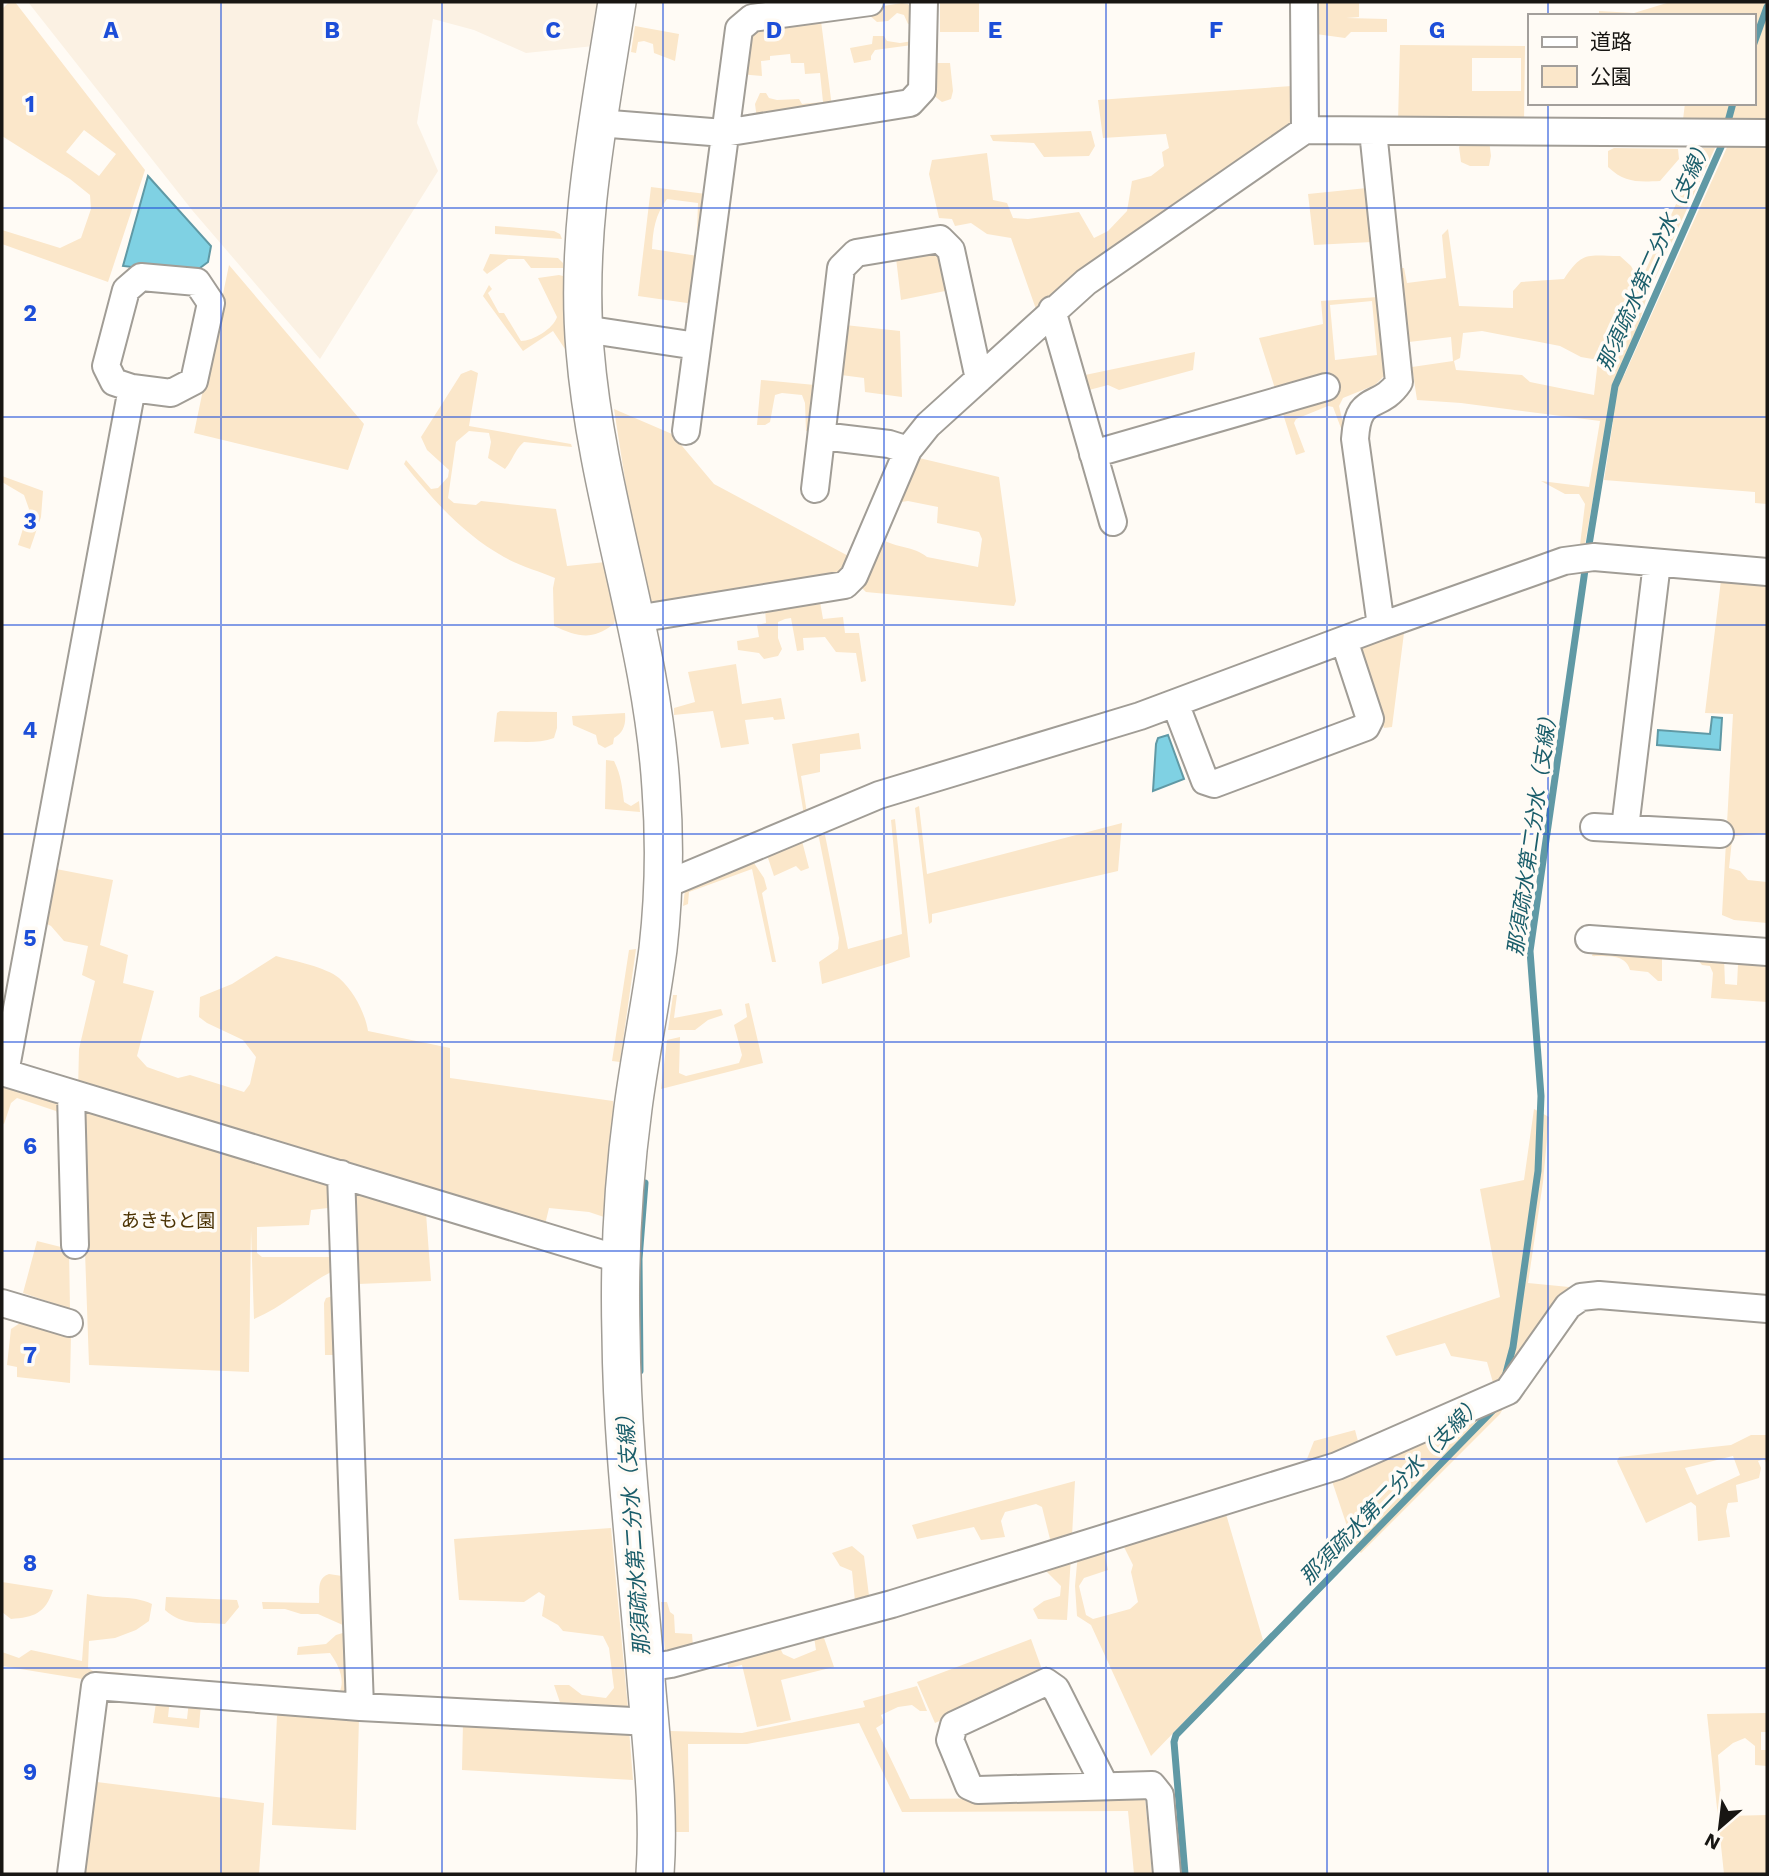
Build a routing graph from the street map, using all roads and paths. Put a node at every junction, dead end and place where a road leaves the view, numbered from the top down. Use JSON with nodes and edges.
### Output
{"nodes":[{"id":1,"x":617,"y":2,"type":"edge"},
{"id":2,"x":870,"y":2,"type":"edge"},
{"id":3,"x":924,"y":2,"type":"edge"},
{"id":4,"x":1304,"y":2,"type":"edge"},
{"id":5,"x":598,"y":123,"type":"junction"},
{"id":6,"x":1305,"y":130,"type":"junction"},
{"id":7,"x":1374,"y":131,"type":"junction"},
{"id":8,"x":724,"y":133,"type":"junction"},
{"id":9,"x":1767,"y":133,"type":"edge"},
{"id":10,"x":1052,"y":310,"type":"junction"},
{"id":11,"x":584,"y":329,"type":"junction"},
{"id":12,"x":697,"y":346,"type":"junction"},
{"id":13,"x":979,"y":379,"type":"junction"},
{"id":14,"x":1326,"y":387,"type":"dead end"},
{"id":15,"x":132,"y":388,"type":"junction"},
{"id":16,"x":686,"y":431,"type":"dead end"},
{"id":17,"x":822,"y":436,"type":"junction"},
{"id":18,"x":908,"y":450,"type":"junction"},
{"id":19,"x":1093,"y":454,"type":"junction"},
{"id":20,"x":815,"y":489,"type":"dead end"},
{"id":21,"x":1113,"y":522,"type":"dead end"},
{"id":22,"x":1657,"y":563,"type":"junction"},
{"id":23,"x":1767,"y":572,"type":"edge"},
{"id":24,"x":636,"y":619,"type":"junction"},
{"id":25,"x":1381,"y":626,"type":"junction"},
{"id":26,"x":1344,"y":640,"type":"junction"},
{"id":27,"x":1175,"y":703,"type":"junction"},
{"id":28,"x":1594,"y":827,"type":"dead end"},
{"id":29,"x":1625,"y":828,"type":"junction"},
{"id":30,"x":1720,"y":834,"type":"dead end"},
{"id":31,"x":662,"y":886,"type":"junction"},
{"id":32,"x":1589,"y":939,"type":"dead end"},
{"id":33,"x":1767,"y":952,"type":"edge"},
{"id":34,"x":3,"y":1072,"type":"edge"},
{"id":35,"x":71,"y":1094,"type":"junction"},
{"id":36,"x":341,"y":1174,"type":"junction"},
{"id":37,"x":75,"y":1245,"type":"dead end"},
{"id":38,"x":622,"y":1260,"type":"junction"},
{"id":39,"x":2,"y":1303,"type":"edge"},
{"id":40,"x":1767,"y":1309,"type":"edge"},
{"id":41,"x":69,"y":1323,"type":"dead end"},
{"id":42,"x":645,"y":1668,"type":"junction"},
{"id":43,"x":360,"y":1707,"type":"junction"},
{"id":44,"x":651,"y":1722,"type":"junction"},
{"id":45,"x":1105,"y":1786,"type":"junction"},
{"id":46,"x":71,"y":1874,"type":"edge"},
{"id":47,"x":655,"y":1874,"type":"edge"},
{"id":48,"x":1167,"y":1874,"type":"edge"}],
"edges":[{"from":1,"to":5,"type":"street"},
{"from":2,"to":8,"type":"street"},
{"from":3,"to":8,"type":"street"},
{"from":4,"to":6,"type":"street"},
{"from":5,"to":8,"type":"street"},
{"from":5,"to":11,"type":"street"},
{"from":6,"to":7,"type":"street"},
{"from":6,"to":10,"type":"street"},
{"from":7,"to":9,"type":"street"},
{"from":7,"to":25,"type":"street"},
{"from":8,"to":12,"type":"street"},
{"from":10,"to":13,"type":"street"},
{"from":10,"to":19,"type":"street"},
{"from":11,"to":12,"type":"street"},
{"from":11,"to":24,"type":"street"},
{"from":12,"to":16,"type":"street"},
{"from":13,"to":17,"type":"street"},
{"from":13,"to":18,"type":"street"},
{"from":14,"to":19,"type":"street"},
{"from":15,"to":15,"type":"street"},
{"from":15,"to":34,"type":"street"},
{"from":17,"to":18,"type":"street"},
{"from":17,"to":20,"type":"street"},
{"from":18,"to":24,"type":"street"},
{"from":19,"to":21,"type":"street"},
{"from":22,"to":23,"type":"street"},
{"from":22,"to":25,"type":"street"},
{"from":22,"to":29,"type":"street"},
{"from":24,"to":31,"type":"street"},
{"from":25,"to":26,"type":"street"},
{"from":26,"to":27,"type":"street"},
{"from":26,"to":27,"type":"street"},
{"from":27,"to":31,"type":"street"},
{"from":28,"to":29,"type":"street"},
{"from":29,"to":30,"type":"street"},
{"from":31,"to":38,"type":"street"},
{"from":32,"to":33,"type":"street"},
{"from":34,"to":35,"type":"street"},
{"from":35,"to":36,"type":"street"},
{"from":35,"to":37,"type":"street"},
{"from":36,"to":38,"type":"street"},
{"from":36,"to":43,"type":"street"},
{"from":38,"to":42,"type":"street"},
{"from":39,"to":41,"type":"street"},
{"from":40,"to":42,"type":"street"},
{"from":42,"to":44,"type":"street"},
{"from":43,"to":44,"type":"street"},
{"from":43,"to":46,"type":"street"},
{"from":44,"to":47,"type":"street"},
{"from":45,"to":45,"type":"street"},
{"from":45,"to":48,"type":"street"}]}
